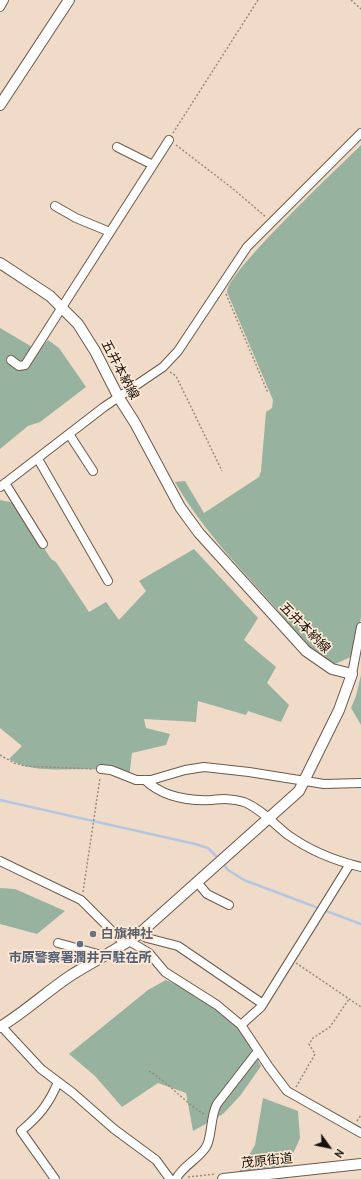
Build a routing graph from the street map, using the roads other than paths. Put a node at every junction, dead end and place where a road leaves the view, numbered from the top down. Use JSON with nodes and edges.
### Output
{"nodes":[{"id":1,"x":4,"y":0,"type":"edge"},
{"id":2,"x":69,"y":0,"type":"edge"},
{"id":3,"x":0,"y":7,"type":"edge"},
{"id":4,"x":0,"y":105,"type":"edge"},
{"id":5,"x":361,"y":133,"type":"edge"},
{"id":6,"x":169,"y":140,"type":"road end"},
{"id":7,"x":117,"y":147,"type":"dead end"},
{"id":8,"x":153,"y":165,"type":"junction"},
{"id":9,"x":54,"y":206,"type":"dead end"},
{"id":10,"x":110,"y":232,"type":"junction"},
{"id":11,"x":0,"y":263,"type":"edge"},
{"id":12,"x":62,"y":307,"type":"junction"},
{"id":13,"x":11,"y":360,"type":"dead end"},
{"id":14,"x":119,"y":398,"type":"junction"},
{"id":15,"x":69,"y":434,"type":"junction"},
{"id":16,"x":38,"y":459,"type":"junction"},
{"id":17,"x":93,"y":471,"type":"dead end"},
{"id":18,"x":3,"y":485,"type":"edge"},
{"id":19,"x":43,"y":544,"type":"dead end"},
{"id":20,"x":108,"y":581,"type":"dead end"},
{"id":21,"x":361,"y":628,"type":"edge"},
{"id":22,"x":352,"y":674,"type":"junction"},
{"id":23,"x":101,"y":769,"type":"road end"},
{"id":24,"x":145,"y":780,"type":"junction"},
{"id":25,"x":306,"y":780,"type":"junction"},
{"id":26,"x":361,"y":783,"type":"edge"},
{"id":27,"x":269,"y":818,"type":"junction"},
{"id":28,"x":0,"y":861,"type":"edge"},
{"id":29,"x":350,"y":864,"type":"junction"},
{"id":30,"x":361,"y":867,"type":"edge"},
{"id":31,"x":198,"y":882,"type":"junction"},
{"id":32,"x":229,"y":905,"type":"dead end"},
{"id":33,"x":139,"y":934,"type":"junction"},
{"id":34,"x":58,"y":943,"type":"dead end"},
{"id":35,"x":127,"y":943,"type":"junction"},
{"id":36,"x":106,"y":956,"type":"junction"},
{"id":37,"x":263,"y":1004,"type":"junction"},
{"id":38,"x":241,"y":1025,"type":"junction"},
{"id":39,"x":0,"y":1026,"type":"edge"},
{"id":40,"x":258,"y":1051,"type":"junction"},
{"id":41,"x":58,"y":1082,"type":"junction"},
{"id":42,"x":361,"y":1133,"type":"edge"},
{"id":43,"x":361,"y":1164,"type":"edge"},
{"id":44,"x":55,"y":1179,"type":"edge"},
{"id":45,"x":170,"y":1179,"type":"edge"},
{"id":46,"x":176,"y":1179,"type":"edge"},
{"id":47,"x":223,"y":1179,"type":"edge"}],
"edges":[{"from":1,"to":3,"type":"street"},
{"from":2,"to":4,"type":"main road"},
{"from":5,"to":14,"type":"street"},
{"from":6,"to":8,"type":"street"},
{"from":7,"to":8,"type":"street"},
{"from":8,"to":10,"type":"street"},
{"from":9,"to":10,"type":"street"},
{"from":10,"to":12,"type":"street"},
{"from":11,"to":12,"type":"main road","name":"五井本納線"},
{"from":12,"to":13,"type":"street"},
{"from":12,"to":14,"type":"main road","name":"五井本納線"},
{"from":14,"to":15,"type":"street"},
{"from":14,"to":22,"type":"main road","name":"五井本納線"},
{"from":15,"to":16,"type":"street"},
{"from":15,"to":17,"type":"street"},
{"from":16,"to":18,"type":"street"},
{"from":16,"to":20,"type":"street"},
{"from":18,"to":19,"type":"street"},
{"from":21,"to":22,"type":"street"},
{"from":22,"to":25,"type":"main road"},
{"from":23,"to":24,"type":"street"},
{"from":24,"to":25,"type":"street"},
{"from":24,"to":27,"type":"street"},
{"from":25,"to":26,"type":"street"},
{"from":25,"to":27,"type":"main road"},
{"from":27,"to":29,"type":"street"},
{"from":27,"to":31,"type":"main road"},
{"from":28,"to":35,"type":"street"},
{"from":29,"to":30,"type":"street"},
{"from":29,"to":37,"type":"street"},
{"from":31,"to":32,"type":"street"},
{"from":31,"to":33,"type":"main road"},
{"from":33,"to":35,"type":"main road"},
{"from":33,"to":37,"type":"street"},
{"from":34,"to":36,"type":"street"},
{"from":35,"to":36,"type":"main road"},
{"from":35,"to":38,"type":"street"},
{"from":36,"to":39,"type":"main road"},
{"from":37,"to":38,"type":"street"},
{"from":38,"to":40,"type":"street"},
{"from":39,"to":41,"type":"street"},
{"from":40,"to":42,"type":"street"},
{"from":40,"to":46,"type":"street"},
{"from":41,"to":44,"type":"street"},
{"from":41,"to":45,"type":"street"},
{"from":43,"to":47,"type":"main road","name":"茂原街道"}]}
